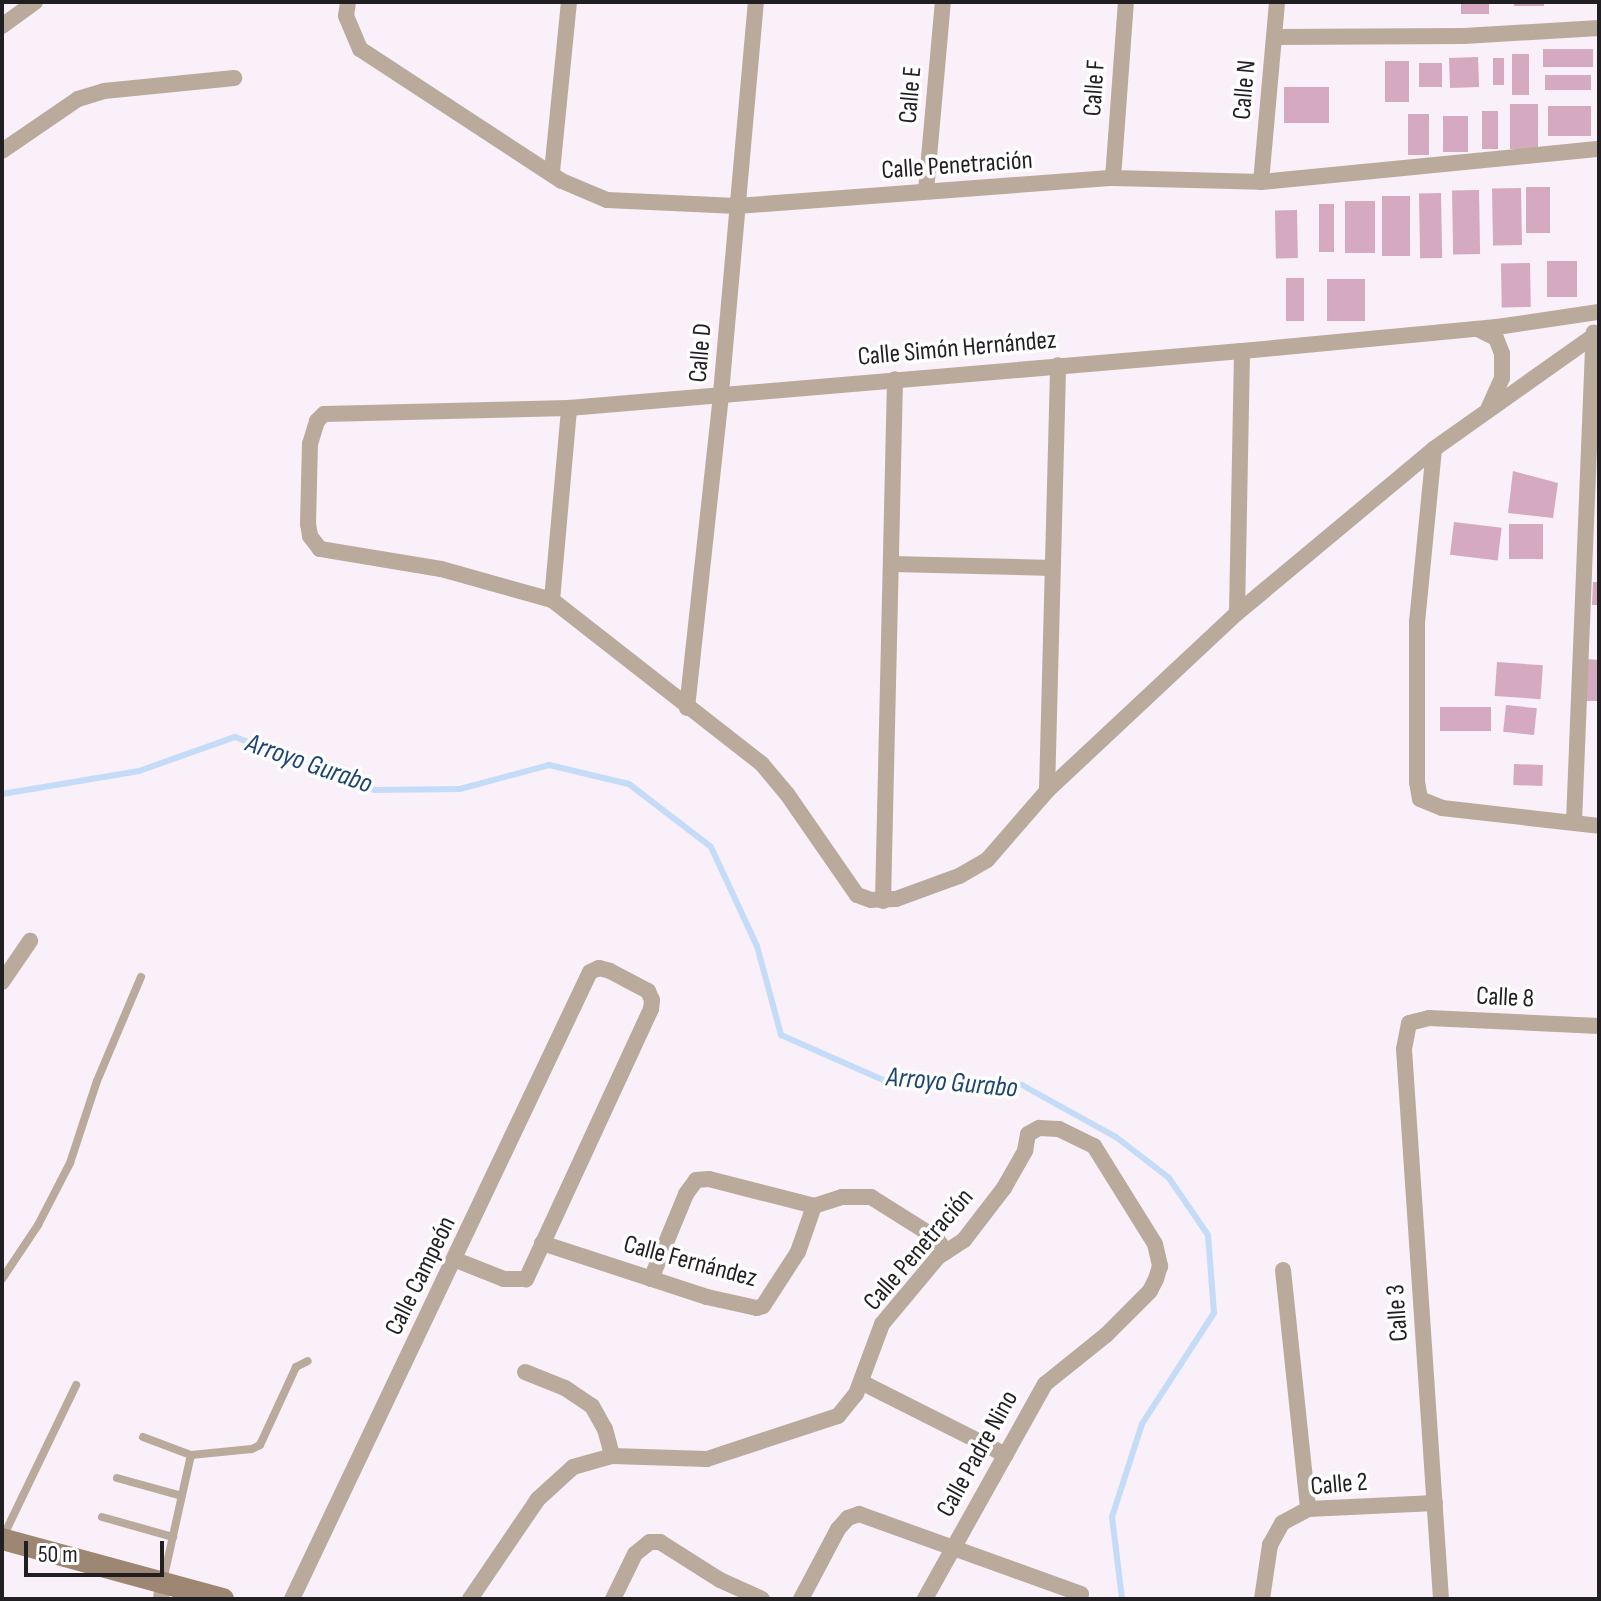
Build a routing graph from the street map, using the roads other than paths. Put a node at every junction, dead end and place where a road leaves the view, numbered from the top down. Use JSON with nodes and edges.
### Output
{"nodes":[{"id":1,"x":35,"y":2,"type":"edge"},
{"id":2,"x":348,"y":2,"type":"edge"},
{"id":3,"x":569,"y":2,"type":"edge"},
{"id":4,"x":756,"y":2,"type":"edge"},
{"id":5,"x":943,"y":2,"type":"edge"},
{"id":6,"x":1126,"y":2,"type":"edge"},
{"id":7,"x":1277,"y":2,"type":"edge"},
{"id":8,"x":2,"y":26,"type":"edge"},
{"id":9,"x":1599,"y":28,"type":"edge"},
{"id":10,"x":1274,"y":37,"type":"junction"},
{"id":11,"x":234,"y":78,"type":"dead end"},
{"id":12,"x":1599,"y":149,"type":"edge"},
{"id":13,"x":2,"y":151,"type":"edge"},
{"id":14,"x":552,"y":172,"type":"junction"},
{"id":15,"x":1113,"y":178,"type":"junction"},
{"id":16,"x":1261,"y":182,"type":"junction"},
{"id":17,"x":926,"y":191,"type":"junction"},
{"id":18,"x":737,"y":206,"type":"junction"},
{"id":19,"x":1599,"y":312,"type":"edge"},
{"id":20,"x":1476,"y":328,"type":"junction"},
{"id":21,"x":1596,"y":330,"type":"edge"},
{"id":22,"x":1242,"y":351,"type":"junction"},
{"id":23,"x":1058,"y":365,"type":"junction"},
{"id":24,"x":895,"y":379,"type":"junction"},
{"id":25,"x":721,"y":393,"type":"junction"},
{"id":26,"x":569,"y":408,"type":"junction"},
{"id":27,"x":1488,"y":411,"type":"junction"},
{"id":28,"x":1434,"y":449,"type":"junction"},
{"id":29,"x":892,"y":564,"type":"junction"},
{"id":30,"x":1052,"y":568,"type":"junction"},
{"id":31,"x":552,"y":600,"type":"junction"},
{"id":32,"x":1237,"y":613,"type":"junction"},
{"id":33,"x":687,"y":708,"type":"junction"},
{"id":34,"x":1047,"y":791,"type":"junction"},
{"id":35,"x":1574,"y":822,"type":"junction"},
{"id":36,"x":1599,"y":826,"type":"edge"},
{"id":37,"x":883,"y":901,"type":"junction"},
{"id":38,"x":30,"y":941,"type":"dead end"},
{"id":39,"x":141,"y":977,"type":"dead end"},
{"id":40,"x":2,"y":982,"type":"edge"},
{"id":41,"x":1409,"y":1023,"type":"joint"},
{"id":42,"x":1599,"y":1026,"type":"edge"},
{"id":43,"x":1025,"y":1151,"type":"joint"},
{"id":44,"x":814,"y":1206,"type":"junction"},
{"id":45,"x":542,"y":1243,"type":"junction"},
{"id":46,"x":946,"y":1252,"type":"junction"},
{"id":47,"x":456,"y":1260,"type":"junction"},
{"id":48,"x":1283,"y":1270,"type":"dead end"},
{"id":49,"x":2,"y":1279,"type":"edge"},
{"id":50,"x":651,"y":1279,"type":"junction"},
{"id":51,"x":308,"y":1361,"type":"dead end"},
{"id":52,"x":525,"y":1372,"type":"dead end"},
{"id":53,"x":861,"y":1382,"type":"junction"},
{"id":54,"x":76,"y":1385,"type":"dead end"},
{"id":55,"x":143,"y":1437,"type":"dead end"},
{"id":56,"x":191,"y":1455,"type":"junction"},
{"id":57,"x":1006,"y":1455,"type":"junction"},
{"id":58,"x":612,"y":1456,"type":"junction"},
{"id":59,"x":117,"y":1478,"type":"dead end"},
{"id":60,"x":182,"y":1496,"type":"junction"},
{"id":61,"x":1435,"y":1503,"type":"junction"},
{"id":62,"x":1308,"y":1509,"type":"junction"},
{"id":63,"x":102,"y":1517,"type":"dead end"},
{"id":64,"x":173,"y":1537,"type":"junction"},
{"id":65,"x":2,"y":1539,"type":"edge"},
{"id":66,"x":953,"y":1547,"type":"junction"},
{"id":67,"x":162,"y":1591,"type":"edge"},
{"id":68,"x":1081,"y":1594,"type":"dead end"},
{"id":69,"x":223,"y":1599,"type":"edge"},
{"id":70,"x":292,"y":1599,"type":"edge"},
{"id":71,"x":470,"y":1599,"type":"edge"},
{"id":72,"x":613,"y":1599,"type":"edge"},
{"id":73,"x":762,"y":1599,"type":"edge"},
{"id":74,"x":801,"y":1599,"type":"edge"},
{"id":75,"x":925,"y":1599,"type":"edge"},
{"id":76,"x":1262,"y":1599,"type":"edge"},
{"id":77,"x":1441,"y":1599,"type":"edge"}],
"edges":[{"from":1,"to":8,"type":"street"},
{"from":2,"to":14,"type":"street","name":"Calle Penetración"},
{"from":3,"to":14,"type":"street"},
{"from":4,"to":18,"type":"street","name":"Calle D"},
{"from":5,"to":17,"type":"street","name":"Calle E"},
{"from":6,"to":15,"type":"street","name":"Calle F"},
{"from":7,"to":10,"type":"street","name":"Calle N"},
{"from":9,"to":10,"type":"street"},
{"from":10,"to":16,"type":"street","name":"Calle N"},
{"from":11,"to":13,"type":"street"},
{"from":12,"to":16,"type":"street","name":"Calle Penetración"},
{"from":14,"to":18,"type":"street","name":"Calle Penetración"},
{"from":15,"to":16,"type":"street","name":"Calle Penetración"},
{"from":15,"to":17,"type":"street","name":"Calle Penetración"},
{"from":17,"to":18,"type":"street","name":"Calle Penetración"},
{"from":18,"to":25,"type":"street","name":"Calle D"},
{"from":19,"to":20,"type":"street","name":"Calle Simón Hernández"},
{"from":20,"to":22,"type":"street","name":"Calle Simón Hernández"},
{"from":20,"to":27,"type":"street"},
{"from":21,"to":27,"type":"street"},
{"from":21,"to":35,"type":"street"},
{"from":22,"to":23,"type":"street","name":"Calle Simón Hernández"},
{"from":22,"to":32,"type":"street"},
{"from":23,"to":24,"type":"street","name":"Calle Simón Hernández"},
{"from":23,"to":30,"type":"street"},
{"from":24,"to":25,"type":"street","name":"Calle Simón Hernández"},
{"from":24,"to":29,"type":"street"},
{"from":25,"to":26,"type":"street","name":"Calle Simón Hernández"},
{"from":25,"to":33,"type":"street","name":"Calle D"},
{"from":26,"to":31,"type":"street"},
{"from":26,"to":31,"type":"street","name":"Calle Simón Hernández"},
{"from":27,"to":28,"type":"street"},
{"from":28,"to":32,"type":"street"},
{"from":28,"to":35,"type":"street"},
{"from":29,"to":30,"type":"street"},
{"from":29,"to":37,"type":"street"},
{"from":30,"to":34,"type":"street"},
{"from":31,"to":33,"type":"street"},
{"from":32,"to":34,"type":"street"},
{"from":33,"to":37,"type":"street"},
{"from":34,"to":37,"type":"street"},
{"from":35,"to":36,"type":"street"},
{"from":38,"to":40,"type":"street"},
{"from":39,"to":49,"type":"lane"},
{"from":41,"to":42,"type":"street","name":"Calle 8"},
{"from":41,"to":61,"type":"street","name":"Calle 3"},
{"from":43,"to":46,"type":"street","name":"Calle Penetración"},
{"from":43,"to":57,"type":"street","name":"Calle Padre Nino"},
{"from":44,"to":46,"type":"street"},
{"from":44,"to":50,"type":"street","name":"Calle Fernández"},
{"from":44,"to":50,"type":"street"},
{"from":45,"to":47,"type":"street"},
{"from":45,"to":47,"type":"street","name":"Calle Campeón"},
{"from":45,"to":50,"type":"street","name":"Calle Fernández"},
{"from":46,"to":53,"type":"street","name":"Calle Penetración"},
{"from":47,"to":70,"type":"street","name":"Calle Campeón"},
{"from":48,"to":62,"type":"street"},
{"from":51,"to":56,"type":"lane"},
{"from":52,"to":58,"type":"street"},
{"from":53,"to":57,"type":"street"},
{"from":53,"to":58,"type":"street","name":"Calle Penetración"},
{"from":54,"to":65,"type":"lane"},
{"from":55,"to":56,"type":"lane"},
{"from":56,"to":60,"type":"lane"},
{"from":57,"to":66,"type":"street","name":"Calle Padre Nino"},
{"from":58,"to":71,"type":"street","name":"Calle Penetración"},
{"from":59,"to":60,"type":"lane"},
{"from":60,"to":64,"type":"lane"},
{"from":61,"to":62,"type":"street","name":"Calle 2"},
{"from":61,"to":77,"type":"street","name":"Calle 3"},
{"from":62,"to":76,"type":"street","name":"Calle 2"},
{"from":63,"to":64,"type":"lane"},
{"from":64,"to":67,"type":"lane"},
{"from":65,"to":67,"type":"street"},
{"from":66,"to":68,"type":"street"},
{"from":66,"to":74,"type":"street"},
{"from":66,"to":75,"type":"street","name":"Calle Padre Nino"},
{"from":67,"to":69,"type":"street"},
{"from":72,"to":73,"type":"street"}]}
